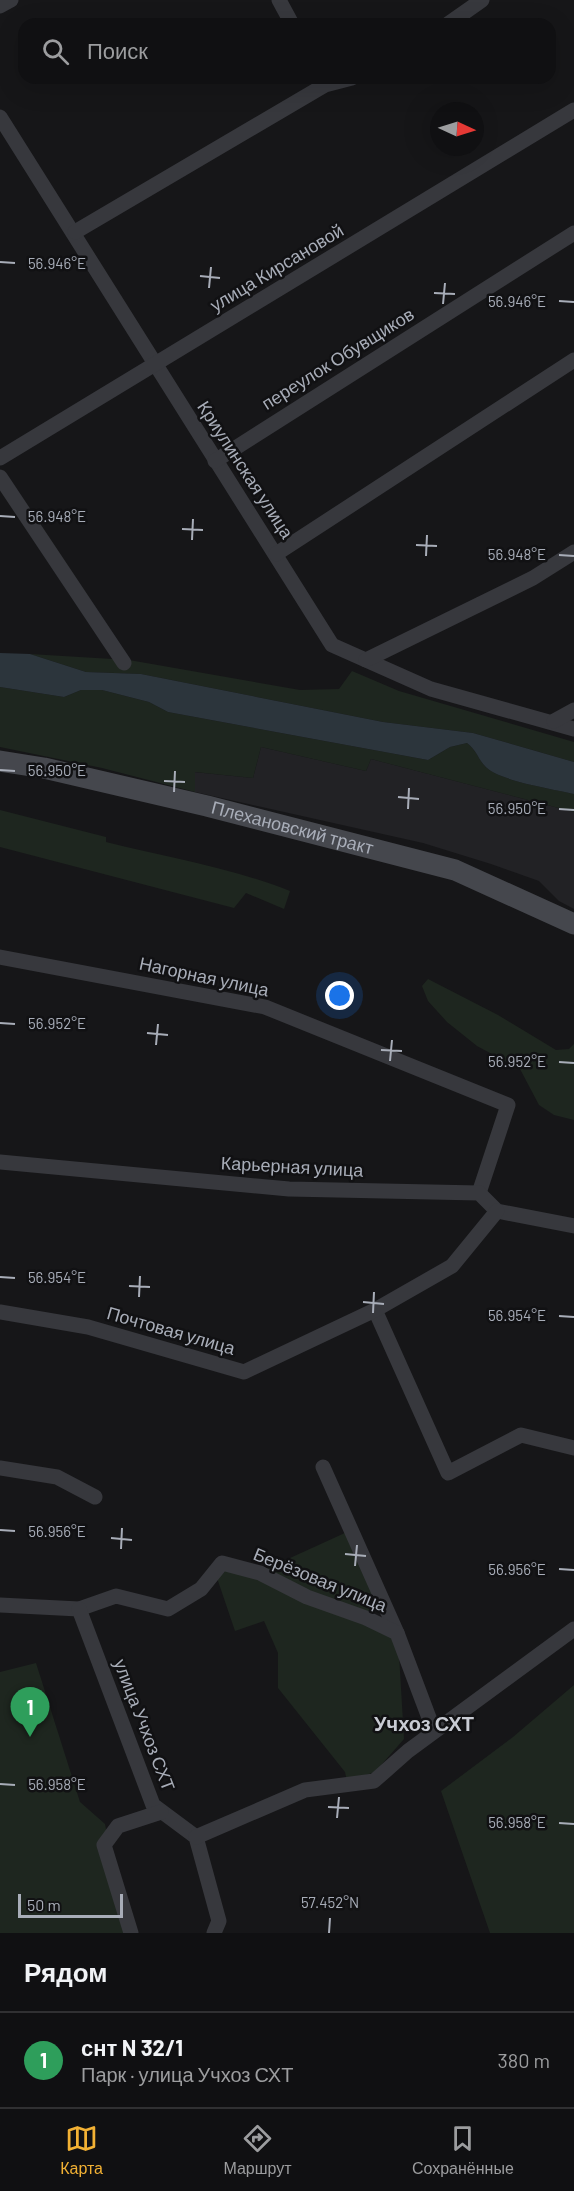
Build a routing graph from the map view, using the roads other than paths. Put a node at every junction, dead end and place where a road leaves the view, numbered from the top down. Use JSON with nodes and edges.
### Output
{"nodes":[{"id":1,"x":11,"y":0,"type":"edge"},
{"id":2,"x":279,"y":0,"type":"edge"},
{"id":3,"x":482,"y":0,"type":"edge"},
{"id":4,"x":0,"y":6,"type":"edge"},
{"id":5,"x":289,"y":18,"type":"edge"},
{"id":6,"x":456,"y":18,"type":"edge"},
{"id":7,"x":320,"y":84,"type":"edge"},
{"id":8,"x":574,"y":110,"type":"edge"},
{"id":9,"x":0,"y":117,"type":"edge"},
{"id":10,"x":75,"y":232,"type":"junction"},
{"id":11,"x":574,"y":233,"type":"edge"},
{"id":12,"x":574,"y":360,"type":"edge"},
{"id":13,"x":155,"y":366,"type":"junction"},
{"id":14,"x":0,"y":458,"type":"edge"},
{"id":15,"x":215,"y":461,"type":"junction"},
{"id":16,"x":0,"y":477,"type":"edge"},
{"id":17,"x":574,"y":552,"type":"edge"},
{"id":18,"x":276,"y":554,"type":"junction"},
{"id":19,"x":366,"y":660,"type":"junction"},
{"id":20,"x":124,"y":663,"type":"dead end"},
{"id":21,"x":574,"y":710,"type":"edge"},
{"id":22,"x":554,"y":721,"type":"junction"},
{"id":23,"x":574,"y":729,"type":"edge"},
{"id":24,"x":0,"y":761,"type":"edge"},
{"id":25,"x":574,"y":924,"type":"edge"},
{"id":26,"x":0,"y":957,"type":"edge"},
{"id":27,"x":0,"y":1162,"type":"edge"},
{"id":28,"x":479,"y":1193,"type":"junction"},
{"id":29,"x":497,"y":1211,"type":"junction"},
{"id":30,"x":574,"y":1226,"type":"edge"},
{"id":31,"x":375,"y":1310,"type":"junction"},
{"id":32,"x":0,"y":1312,"type":"edge"},
{"id":33,"x":574,"y":1448,"type":"edge"},
{"id":34,"x":323,"y":1467,"type":"dead end"},
{"id":35,"x":0,"y":1468,"type":"edge"},
{"id":36,"x":95,"y":1497,"type":"dead end"},
{"id":37,"x":0,"y":1605,"type":"edge"},
{"id":38,"x":79,"y":1609,"type":"junction"},
{"id":39,"x":574,"y":1629,"type":"edge"},
{"id":40,"x":397,"y":1633,"type":"junction"},
{"id":41,"x":434,"y":1731,"type":"junction"},
{"id":42,"x":161,"y":1812,"type":"junction"},
{"id":43,"x":196,"y":1837,"type":"junction"},
{"id":44,"x":131,"y":1933,"type":"edge"},
{"id":45,"x":214,"y":1933,"type":"edge"}],
"edges":[{"from":1,"to":4,"type":"street"},
{"from":2,"to":5,"type":"street"},
{"from":3,"to":6,"type":"street"},
{"from":7,"to":10,"type":"street"},
{"from":8,"to":13,"type":"street","name":"улица Кирсановой"},
{"from":9,"to":10,"type":"street","name":"Криулинская улица"},
{"from":10,"to":13,"type":"street","name":"Криулинская улица"},
{"from":11,"to":15,"type":"street","name":"переулок Обувщиков"},
{"from":12,"to":18,"type":"street"},
{"from":13,"to":14,"type":"street","name":"улица Кирсановой"},
{"from":13,"to":15,"type":"street","name":"Криулинская улица"},
{"from":15,"to":18,"type":"street","name":"Криулинская улица"},
{"from":16,"to":20,"type":"street"},
{"from":17,"to":19,"type":"street"},
{"from":18,"to":19,"type":"street","name":"Криулинская улица"},
{"from":19,"to":22,"type":"street","name":"Криулинская улица"},
{"from":21,"to":22,"type":"street"},
{"from":22,"to":23,"type":"street","name":"Криулинская улица"},
{"from":24,"to":25,"type":"street","name":"Плехановский тракт"},
{"from":26,"to":28,"type":"street","name":"Нагорная улица"},
{"from":27,"to":28,"type":"street","name":"Карьерная улица"},
{"from":28,"to":29,"type":"street"},
{"from":29,"to":30,"type":"street"},
{"from":29,"to":31,"type":"street","name":"Почтовая улица"},
{"from":31,"to":32,"type":"street","name":"Почтовая улица"},
{"from":31,"to":33,"type":"street"},
{"from":34,"to":40,"type":"street"},
{"from":35,"to":36,"type":"street"},
{"from":37,"to":38,"type":"street","name":"Берёзовая улица"},
{"from":38,"to":40,"type":"street","name":"Берёзовая улица"},
{"from":38,"to":42,"type":"street","name":"улица Учхоз СХТ"},
{"from":39,"to":41,"type":"street"},
{"from":40,"to":41,"type":"street","name":"Берёзовая улица"},
{"from":41,"to":43,"type":"street"},
{"from":42,"to":43,"type":"street","name":"улица Учхоз СХТ"},
{"from":42,"to":44,"type":"street"},
{"from":43,"to":45,"type":"street"}]}
